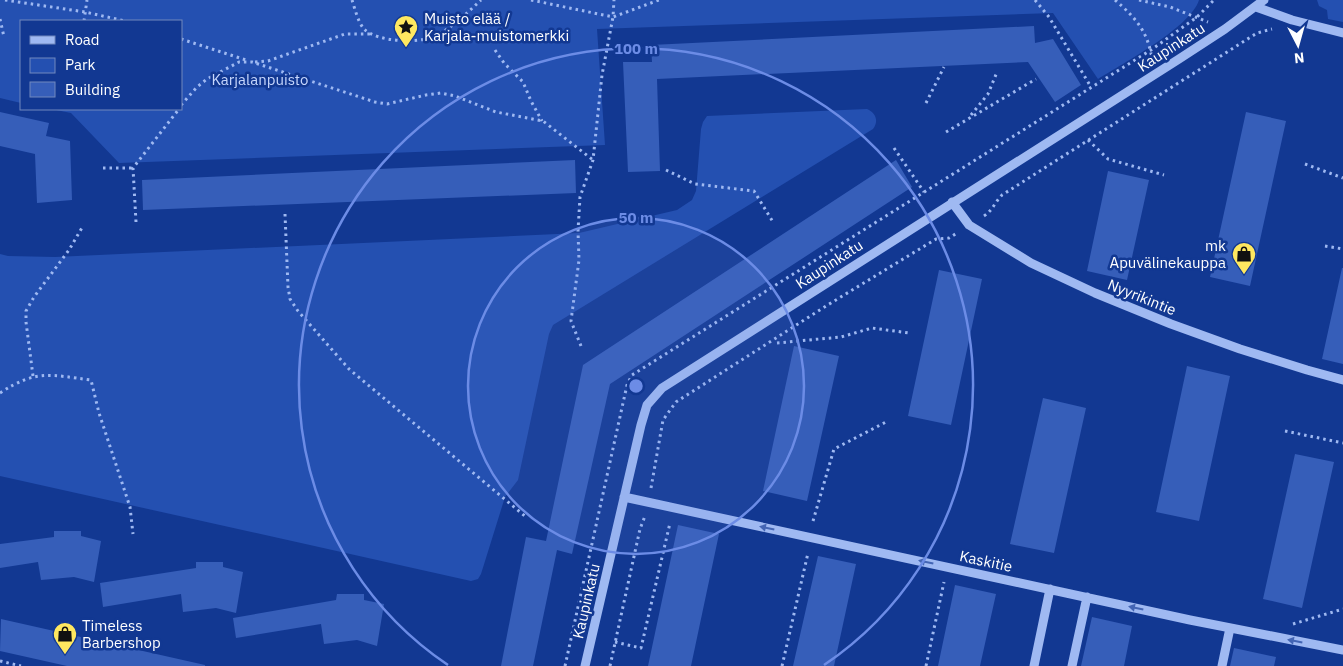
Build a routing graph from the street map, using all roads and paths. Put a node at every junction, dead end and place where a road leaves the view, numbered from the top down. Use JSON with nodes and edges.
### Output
{"nodes":[{"id":1,"x":5,"y":0,"type":"edge"},
{"id":2,"x":87,"y":0,"type":"edge"},
{"id":3,"x":352,"y":0,"type":"edge"},
{"id":4,"x":481,"y":0,"type":"edge"},
{"id":5,"x":531,"y":0,"type":"edge"},
{"id":6,"x":614,"y":0,"type":"edge"},
{"id":7,"x":659,"y":0,"type":"edge"},
{"id":8,"x":1034,"y":0,"type":"edge"},
{"id":9,"x":1115,"y":0,"type":"edge"},
{"id":10,"x":1139,"y":0,"type":"edge"},
{"id":11,"x":1264,"y":0,"type":"edge"},
{"id":12,"x":1257,"y":3,"type":"edge"},
{"id":13,"x":85,"y":12,"type":"junction"},
{"id":14,"x":613,"y":17,"type":"junction"},
{"id":15,"x":0,"y":19,"type":"edge"},
{"id":16,"x":84,"y":20,"type":"edge"},
{"id":17,"x":121,"y":20,"type":"edge"},
{"id":18,"x":1271,"y":29,"type":"dead end"},
{"id":19,"x":1225,"y":30,"type":"junction"},
{"id":20,"x":1343,"y":33,"type":"edge"},
{"id":21,"x":370,"y":34,"type":"junction"},
{"id":22,"x":4,"y":38,"type":"dead end"},
{"id":23,"x":182,"y":38,"type":"edge"},
{"id":24,"x":495,"y":50,"type":"dead end"},
{"id":25,"x":252,"y":62,"type":"junction"},
{"id":26,"x":944,"y":67,"type":"dead end"},
{"id":27,"x":997,"y":72,"type":"dead end"},
{"id":28,"x":1154,"y":75,"type":"junction"},
{"id":29,"x":1036,"y":79,"type":"dead end"},
{"id":30,"x":1091,"y":87,"type":"dead end"},
{"id":31,"x":926,"y":103,"type":"dead end"},
{"id":32,"x":182,"y":104,"type":"edge"},
{"id":33,"x":177,"y":110,"type":"edge"},
{"id":34,"x":969,"y":118,"type":"junction"},
{"id":35,"x":543,"y":121,"type":"junction"},
{"id":36,"x":946,"y":132,"type":"dead end"},
{"id":37,"x":1088,"y":140,"type":"junction"},
{"id":38,"x":894,"y":148,"type":"dead end"},
{"id":39,"x":593,"y":160,"type":"junction"},
{"id":40,"x":1305,"y":164,"type":"dead end"},
{"id":41,"x":103,"y":168,"type":"dead end"},
{"id":42,"x":133,"y":168,"type":"junction"},
{"id":43,"x":666,"y":170,"type":"dead end"},
{"id":44,"x":1164,"y":175,"type":"dead end"},
{"id":45,"x":1343,"y":178,"type":"edge"},
{"id":46,"x":924,"y":192,"type":"dead end"},
{"id":47,"x":952,"y":202,"type":"junction"},
{"id":48,"x":285,"y":214,"type":"dead end"},
{"id":49,"x":136,"y":222,"type":"dead end"},
{"id":50,"x":773,"y":222,"type":"dead end"},
{"id":51,"x":969,"y":225,"type":"junction"},
{"id":52,"x":83,"y":226,"type":"dead end"},
{"id":53,"x":1325,"y":246,"type":"dead end"},
{"id":54,"x":1343,"y":249,"type":"edge"},
{"id":55,"x":909,"y":333,"type":"dead end"},
{"id":56,"x":777,"y":343,"type":"dead end"},
{"id":57,"x":581,"y":346,"type":"dead end"},
{"id":58,"x":34,"y":376,"type":"junction"},
{"id":59,"x":1343,"y":380,"type":"edge"},
{"id":60,"x":0,"y":393,"type":"edge"},
{"id":61,"x":888,"y":421,"type":"dead end"},
{"id":62,"x":1285,"y":430,"type":"dead end"},
{"id":63,"x":1343,"y":443,"type":"edge"},
{"id":64,"x":624,"y":497,"type":"junction"},
{"id":65,"x":648,"y":502,"type":"junction"},
{"id":66,"x":526,"y":517,"type":"dead end"},
{"id":67,"x":670,"y":521,"type":"dead end"},
{"id":68,"x":813,"y":521,"type":"dead end"},
{"id":69,"x":132,"y":534,"type":"dead end"},
{"id":70,"x":808,"y":550,"type":"dead end"},
{"id":71,"x":947,"y":567,"type":"junction"},
{"id":72,"x":1050,"y":590,"type":"junction"},
{"id":73,"x":1087,"y":597,"type":"junction"},
{"id":74,"x":1343,"y":609,"type":"edge"},
{"id":75,"x":1290,"y":625,"type":"dead end"},
{"id":76,"x":1230,"y":628,"type":"junction"},
{"id":77,"x":615,"y":642,"type":"junction"},
{"id":78,"x":1343,"y":650,"type":"edge"},
{"id":79,"x":0,"y":662,"type":"edge"},
{"id":80,"x":21,"y":666,"type":"edge"},
{"id":81,"x":585,"y":666,"type":"edge"},
{"id":82,"x":610,"y":666,"type":"edge"},
{"id":83,"x":782,"y":666,"type":"edge"},
{"id":84,"x":926,"y":666,"type":"edge"},
{"id":85,"x":1034,"y":666,"type":"edge"},
{"id":86,"x":1072,"y":666,"type":"edge"},
{"id":87,"x":1222,"y":666,"type":"edge"}],
"edges":[{"from":1,"to":13,"type":"path"},
{"from":2,"to":13,"type":"path"},
{"from":3,"to":21,"type":"path"},
{"from":4,"to":21,"type":"path"},
{"from":5,"to":14,"type":"path"},
{"from":6,"to":14,"type":"path"},
{"from":7,"to":14,"type":"path"},
{"from":8,"to":30,"type":"path"},
{"from":9,"to":28,"type":"path"},
{"from":10,"to":19,"type":"path"},
{"from":11,"to":12,"type":"street","name":"Kaupinkatu"},
{"from":12,"to":19,"type":"street","name":"Kaupinkatu"},
{"from":12,"to":20,"type":"street"},
{"from":13,"to":16,"type":"path"},
{"from":13,"to":17,"type":"path"},
{"from":14,"to":39,"type":"path"},
{"from":15,"to":22,"type":"path"},
{"from":18,"to":37,"type":"path"},
{"from":19,"to":28,"type":"street","name":"Kaupinkatu"},
{"from":21,"to":25,"type":"path"},
{"from":23,"to":25,"type":"path"},
{"from":24,"to":35,"type":"path"},
{"from":25,"to":32,"type":"path"},
{"from":25,"to":35,"type":"path"},
{"from":26,"to":31,"type":"path"},
{"from":27,"to":34,"type":"path"},
{"from":28,"to":47,"type":"street","name":"Kaupinkatu"},
{"from":29,"to":34,"type":"path"},
{"from":33,"to":42,"type":"path"},
{"from":34,"to":36,"type":"path"},
{"from":35,"to":39,"type":"path"},
{"from":37,"to":44,"type":"path"},
{"from":37,"to":51,"type":"path"},
{"from":38,"to":46,"type":"path"},
{"from":39,"to":57,"type":"path"},
{"from":40,"to":45,"type":"path"},
{"from":41,"to":42,"type":"path"},
{"from":42,"to":49,"type":"path"},
{"from":43,"to":50,"type":"path"},
{"from":47,"to":51,"type":"street","name":"Nyyrikintie"},
{"from":47,"to":64,"type":"street","name":"Kaupinkatu"},
{"from":48,"to":66,"type":"path"},
{"from":51,"to":59,"type":"street","name":"Nyyrikintie"},
{"from":51,"to":65,"type":"path"},
{"from":52,"to":58,"type":"path"},
{"from":53,"to":54,"type":"path"},
{"from":55,"to":56,"type":"path"},
{"from":58,"to":60,"type":"path"},
{"from":58,"to":69,"type":"path"},
{"from":61,"to":68,"type":"path"},
{"from":62,"to":63,"type":"path"},
{"from":64,"to":65,"type":"street","name":"Kaskitie"},
{"from":64,"to":81,"type":"street","name":"Kaupinkatu"},
{"from":71,"to":65,"type":"street","name":"Kaskitie","one_way":true},
{"from":65,"to":77,"type":"path"},
{"from":67,"to":77,"type":"path"},
{"from":70,"to":83,"type":"path"},
{"from":71,"to":72,"type":"street","name":"Kaskitie"},
{"from":71,"to":84,"type":"path"},
{"from":72,"to":73,"type":"street","name":"Kaskitie"},
{"from":72,"to":85,"type":"street"},
{"from":76,"to":73,"type":"street","name":"Kaskitie","one_way":true},
{"from":73,"to":86,"type":"street"},
{"from":74,"to":75,"type":"path"},
{"from":78,"to":76,"type":"street","name":"Kaskitie","one_way":true},
{"from":76,"to":87,"type":"street"},
{"from":77,"to":82,"type":"path"},
{"from":79,"to":80,"type":"path"}]}
